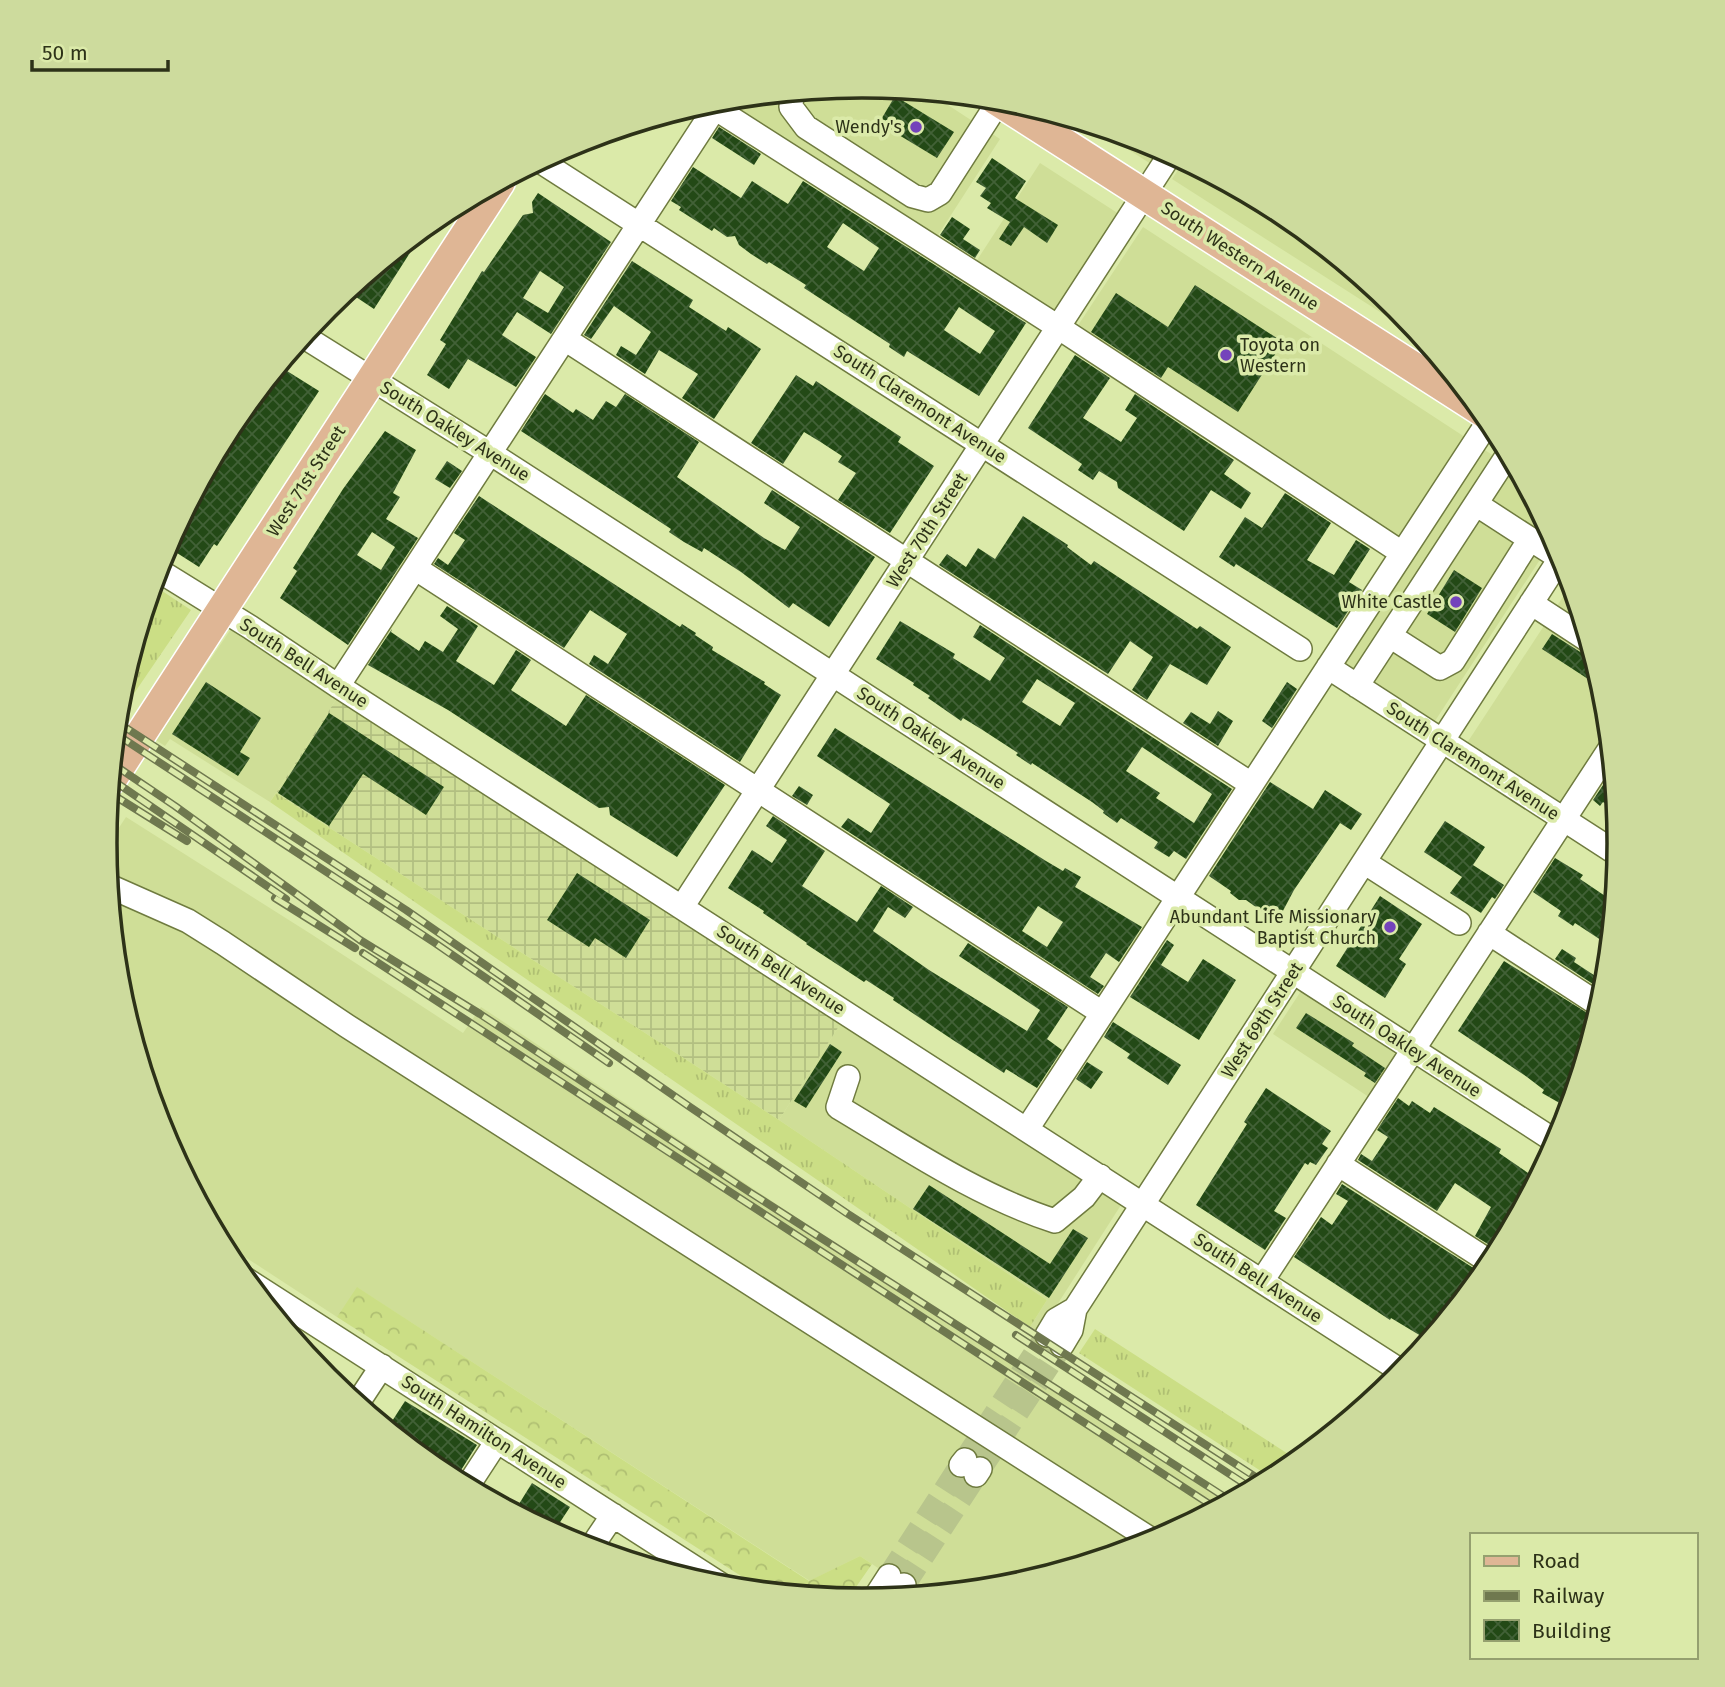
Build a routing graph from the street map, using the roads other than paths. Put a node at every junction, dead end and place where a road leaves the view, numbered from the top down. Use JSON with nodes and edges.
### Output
{"nodes":[{"id":1,"x":791,"y":102,"type":"edge"},
{"id":2,"x":991,"y":109,"type":"edge"},
{"id":3,"x":721,"y":111,"type":"edge"},
{"id":4,"x":705,"y":115,"type":"edge"},
{"id":5,"x":1020,"y":115,"type":"edge"},
{"id":6,"x":1165,"y":163,"type":"edge"},
{"id":7,"x":550,"y":167,"type":"edge"},
{"id":8,"x":1144,"y":194,"type":"junction"},
{"id":9,"x":489,"y":198,"type":"edge"},
{"id":10,"x":640,"y":224,"type":"junction"},
{"id":11,"x":1058,"y":327,"type":"junction"},
{"id":12,"x":565,"y":338,"type":"junction"},
{"id":13,"x":312,"y":342,"type":"edge"},
{"id":14,"x":371,"y":380,"type":"junction"},
{"id":15,"x":1458,"y":396,"type":"edge"},
{"id":16,"x":1483,"y":430,"type":"edge"},
{"id":17,"x":982,"y":444,"type":"junction"},
{"id":18,"x":490,"y":453,"type":"junction"},
{"id":19,"x":1503,"y":463,"type":"edge"},
{"id":20,"x":1476,"y":504,"type":"junction"},
{"id":21,"x":1530,"y":539,"type":"junction"},
{"id":22,"x":1546,"y":548,"type":"edge"},
{"id":23,"x":1402,"y":553,"type":"junction"},
{"id":24,"x":907,"y":561,"type":"junction"},
{"id":25,"x":1554,"y":567,"type":"edge"},
{"id":26,"x":415,"y":568,"type":"junction"},
{"id":27,"x":167,"y":576,"type":"edge"},
{"id":28,"x":1531,"y":603,"type":"junction"},
{"id":29,"x":222,"y":611,"type":"junction"},
{"id":30,"x":1575,"y":625,"type":"edge"},
{"id":31,"x":1390,"y":636,"type":"junction"},
{"id":32,"x":1300,"y":649,"type":"dead end"},
{"id":33,"x":1328,"y":667,"type":"junction"},
{"id":34,"x":834,"y":675,"type":"junction"},
{"id":35,"x":338,"y":686,"type":"junction"},
{"id":36,"x":1357,"y":686,"type":"junction"},
{"id":37,"x":1442,"y":741,"type":"junction"},
{"id":38,"x":1603,"y":759,"type":"edge"},
{"id":39,"x":122,"y":764,"type":"edge"},
{"id":40,"x":1251,"y":784,"type":"junction"},
{"id":41,"x":758,"y":790,"type":"junction"},
{"id":42,"x":1563,"y":819,"type":"junction"},
{"id":43,"x":1608,"y":848,"type":"edge"},
{"id":44,"x":1364,"y":862,"type":"junction"},
{"id":45,"x":119,"y":890,"type":"edge"},
{"id":46,"x":1177,"y":898,"type":"junction"},
{"id":47,"x":682,"y":906,"type":"junction"},
{"id":48,"x":1459,"y":923,"type":"dead end"},
{"id":49,"x":1489,"y":933,"type":"junction"},
{"id":50,"x":1292,"y":972,"type":"junction"},
{"id":51,"x":1591,"y":1000,"type":"edge"},
{"id":52,"x":1102,"y":1013,"type":"junction"},
{"id":53,"x":1413,"y":1050,"type":"junction"},
{"id":54,"x":848,"y":1077,"type":"dead end"},
{"id":55,"x":1027,"y":1129,"type":"junction"},
{"id":56,"x":1548,"y":1136,"type":"edge"},
{"id":57,"x":1338,"y":1164,"type":"junction"},
{"id":58,"x":1100,"y":1176,"type":"junction"},
{"id":59,"x":1143,"y":1203,"type":"junction"},
{"id":60,"x":1482,"y":1257,"type":"edge"},
{"id":61,"x":1262,"y":1281,"type":"junction"},
{"id":62,"x":276,"y":1303,"type":"edge"},
{"id":63,"x":1054,"y":1340,"type":"tunnel mouth"},
{"id":64,"x":382,"y":1366,"type":"junction"},
{"id":65,"x":1394,"y":1367,"type":"edge"},
{"id":66,"x":363,"y":1396,"type":"edge"},
{"id":67,"x":497,"y":1441,"type":"junction"},
{"id":68,"x":473,"y":1478,"type":"edge"},
{"id":69,"x":612,"y":1515,"type":"junction"},
{"id":70,"x":1143,"y":1534,"type":"edge"},
{"id":71,"x":596,"y":1539,"type":"edge"},
{"id":72,"x":698,"y":1571,"type":"edge"}],
"edges":[{"from":1,"to":2,"type":"street"},
{"from":3,"to":11,"type":"street"},
{"from":4,"to":10,"type":"street"},
{"from":5,"to":8,"type":"main road","name":"South Western Avenue"},
{"from":6,"to":8,"type":"street","name":"West 70th Street"},
{"from":7,"to":10,"type":"street","name":"South Claremont Avenue"},
{"from":8,"to":11,"type":"street","name":"West 70th Street"},
{"from":8,"to":15,"type":"main road","name":"South Western Avenue"},
{"from":9,"to":14,"type":"main road","name":"West 71st Street"},
{"from":10,"to":12,"type":"street"},
{"from":10,"to":17,"type":"street","name":"South Claremont Avenue"},
{"from":11,"to":17,"type":"street","name":"West 70th Street"},
{"from":11,"to":23,"type":"street"},
{"from":12,"to":18,"type":"street"},
{"from":12,"to":24,"type":"street"},
{"from":13,"to":14,"type":"street","name":"South Oakley Avenue"},
{"from":14,"to":18,"type":"street","name":"South Oakley Avenue"},
{"from":14,"to":29,"type":"main road","name":"West 71st Street"},
{"from":16,"to":23,"type":"street"},
{"from":17,"to":24,"type":"street","name":"West 70th Street"},
{"from":17,"to":32,"type":"street","name":"South Claremont Avenue"},
{"from":18,"to":26,"type":"street"},
{"from":18,"to":34,"type":"street","name":"South Oakley Avenue"},
{"from":19,"to":20,"type":"street"},
{"from":20,"to":21,"type":"street"},
{"from":20,"to":31,"type":"street"},
{"from":21,"to":22,"type":"street"},
{"from":21,"to":31,"type":"street"},
{"from":23,"to":33,"type":"street"},
{"from":24,"to":34,"type":"street","name":"West 70th Street"},
{"from":24,"to":40,"type":"street"},
{"from":25,"to":28,"type":"street","name":"West 69th Street"},
{"from":26,"to":35,"type":"street"},
{"from":26,"to":41,"type":"street"},
{"from":27,"to":29,"type":"street","name":"South Bell Avenue"},
{"from":28,"to":30,"type":"street"},
{"from":28,"to":37,"type":"street","name":"West 69th Street"},
{"from":29,"to":35,"type":"street","name":"South Bell Avenue"},
{"from":29,"to":39,"type":"main road","name":"West 71st Street"},
{"from":31,"to":36,"type":"street"},
{"from":33,"to":36,"type":"street","name":"South Claremont Avenue"},
{"from":33,"to":40,"type":"street"},
{"from":34,"to":41,"type":"street","name":"West 70th Street"},
{"from":34,"to":46,"type":"street","name":"South Oakley Avenue"},
{"from":35,"to":47,"type":"street","name":"South Bell Avenue"},
{"from":36,"to":37,"type":"street","name":"South Claremont Avenue"},
{"from":37,"to":42,"type":"street","name":"South Claremont Avenue"},
{"from":37,"to":44,"type":"street","name":"West 69th Street"},
{"from":38,"to":42,"type":"street"},
{"from":40,"to":46,"type":"street"},
{"from":41,"to":47,"type":"street","name":"West 70th Street"},
{"from":41,"to":52,"type":"street"},
{"from":42,"to":43,"type":"street","name":"South Claremont Avenue"},
{"from":42,"to":49,"type":"street"},
{"from":44,"to":48,"type":"street"},
{"from":44,"to":50,"type":"street","name":"West 69th Street"},
{"from":45,"to":70,"type":"street"},
{"from":46,"to":50,"type":"street","name":"South Oakley Avenue"},
{"from":46,"to":52,"type":"street"},
{"from":47,"to":55,"type":"street","name":"South Bell Avenue"},
{"from":49,"to":51,"type":"street"},
{"from":49,"to":53,"type":"street"},
{"from":50,"to":53,"type":"street","name":"South Oakley Avenue"},
{"from":50,"to":59,"type":"street","name":"West 69th Street"},
{"from":52,"to":55,"type":"street"},
{"from":53,"to":56,"type":"street","name":"South Oakley Avenue"},
{"from":53,"to":57,"type":"street"},
{"from":54,"to":58,"type":"street"},
{"from":55,"to":58,"type":"street","name":"South Bell Avenue"},
{"from":57,"to":60,"type":"street"},
{"from":57,"to":61,"type":"street"},
{"from":58,"to":59,"type":"street","name":"South Bell Avenue"},
{"from":59,"to":61,"type":"street","name":"South Bell Avenue"},
{"from":59,"to":63,"type":"street","name":"West 69th Street"},
{"from":61,"to":65,"type":"street","name":"South Bell Avenue"},
{"from":62,"to":64,"type":"street","name":"South Hamilton Avenue"},
{"from":64,"to":66,"type":"street"},
{"from":64,"to":67,"type":"street","name":"South Hamilton Avenue"},
{"from":67,"to":68,"type":"street"},
{"from":67,"to":69,"type":"street","name":"South Hamilton Avenue"},
{"from":69,"to":71,"type":"street"},
{"from":69,"to":72,"type":"street","name":"South Hamilton Avenue"}]}
